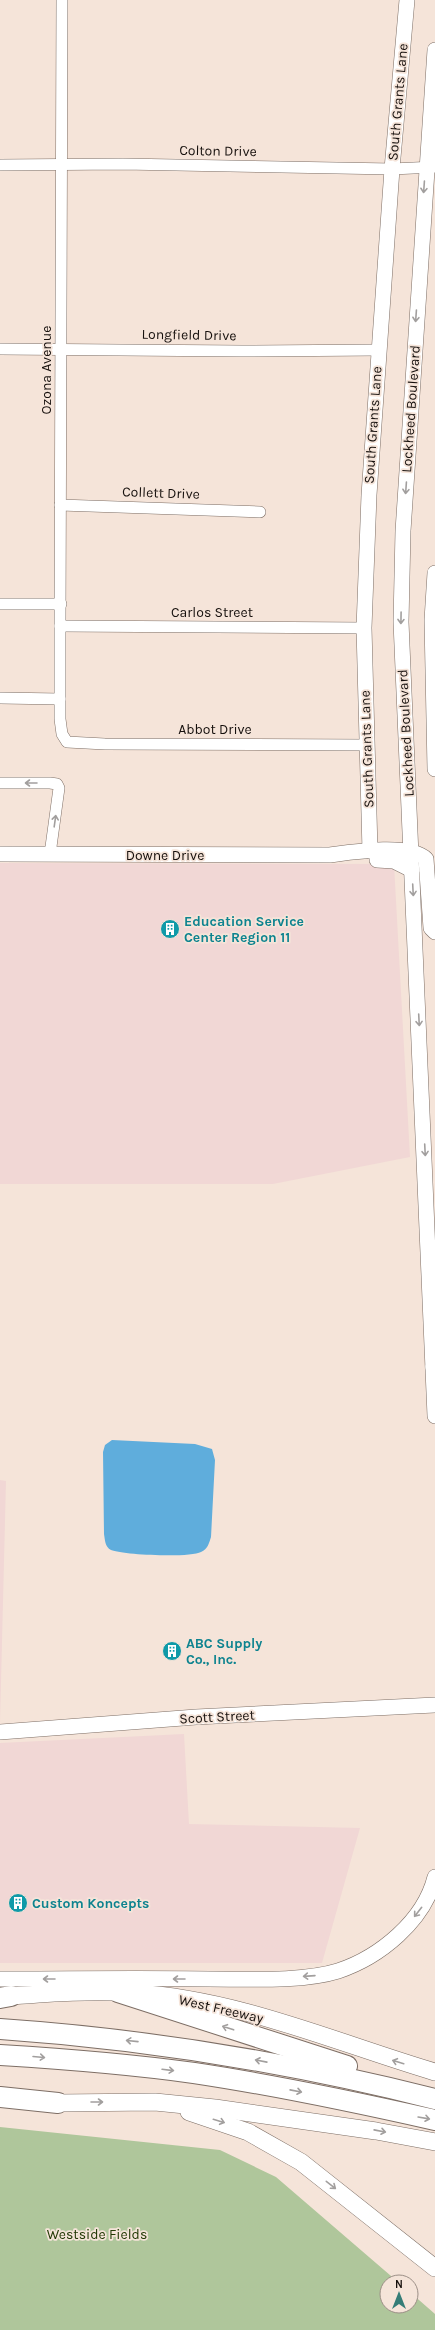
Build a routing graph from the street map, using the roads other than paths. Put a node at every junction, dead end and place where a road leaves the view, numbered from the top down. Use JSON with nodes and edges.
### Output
{"nodes":[{"id":1,"x":62,"y":0,"type":"edge"},
{"id":2,"x":407,"y":0,"type":"edge"},
{"id":3,"x":435,"y":50,"type":"edge"},
{"id":4,"x":0,"y":165,"type":"edge"},
{"id":5,"x":61,"y":165,"type":"junction"},
{"id":6,"x":430,"y":167,"type":"edge"},
{"id":7,"x":392,"y":169,"type":"junction"},
{"id":8,"x":0,"y":348,"type":"edge"},
{"id":9,"x":61,"y":349,"type":"junction"},
{"id":10,"x":378,"y":350,"type":"junction"},
{"id":11,"x":60,"y":505,"type":"junction"},
{"id":12,"x":260,"y":512,"type":"dead end"},
{"id":13,"x":435,"y":573,"type":"edge"},
{"id":14,"x":0,"y":604,"type":"edge"},
{"id":15,"x":61,"y":604,"type":"junction"},
{"id":16,"x":60,"y":626,"type":"junction"},
{"id":17,"x":364,"y":628,"type":"junction"},
{"id":18,"x":0,"y":698,"type":"edge"},
{"id":19,"x":60,"y":699,"type":"junction"},
{"id":20,"x":65,"y":740,"type":"joint"},
{"id":21,"x":366,"y":745,"type":"junction"},
{"id":22,"x":435,"y":769,"type":"edge"},
{"id":23,"x":0,"y":783,"type":"edge"},
{"id":24,"x":370,"y":851,"type":"junction"},
{"id":25,"x":411,"y":851,"type":"junction"},
{"id":26,"x":0,"y":854,"type":"edge"},
{"id":27,"x":50,"y":854,"type":"junction"},
{"id":28,"x":330,"y":855,"type":"junction"},
{"id":29,"x":412,"y":870,"type":"junction"},
{"id":30,"x":435,"y":932,"type":"edge"},
{"id":31,"x":434,"y":1369,"type":"edge"},
{"id":32,"x":435,"y":1416,"type":"edge"},
{"id":33,"x":435,"y":1705,"type":"edge"},
{"id":34,"x":0,"y":1732,"type":"edge"},
{"id":35,"x":435,"y":1877,"type":"edge"},
{"id":36,"x":0,"y":1979,"type":"edge"},
{"id":37,"x":118,"y":1992,"type":"junction"},
{"id":38,"x":4,"y":1996,"type":"edge"},
{"id":39,"x":0,"y":2029,"type":"edge"},
{"id":40,"x":0,"y":2054,"type":"edge"},
{"id":41,"x":435,"y":2072,"type":"edge"},
{"id":42,"x":381,"y":2085,"type":"junction"},
{"id":43,"x":0,"y":2097,"type":"edge"},
{"id":44,"x":435,"y":2099,"type":"edge"},
{"id":45,"x":58,"y":2102,"type":"junction"},
{"id":46,"x":155,"y":2102,"type":"junction"},
{"id":47,"x":0,"y":2103,"type":"edge"},
{"id":48,"x":435,"y":2120,"type":"edge"},
{"id":49,"x":435,"y":2142,"type":"edge"},
{"id":50,"x":435,"y":2268,"type":"edge"}],
"edges":[{"from":1,"to":5,"type":"street","name":"Ozona Avenue"},
{"from":2,"to":7,"type":"main road","name":"South Grants Lane"},
{"from":3,"to":6,"type":"main road","name":"Lockheed Boulevard"},
{"from":4,"to":5,"type":"street","name":"Colton Drive"},
{"from":5,"to":7,"type":"street","name":"Colton Drive"},
{"from":5,"to":9,"type":"street","name":"Ozona Avenue"},
{"from":6,"to":7,"type":"street","name":"Colton Drive"},
{"from":6,"to":25,"type":"main road","name":"Lockheed Boulevard","one_way":true},
{"from":7,"to":10,"type":"main road","name":"South Grants Lane"},
{"from":8,"to":9,"type":"street","name":"Longfield Drive"},
{"from":9,"to":10,"type":"street","name":"Longfield Drive"},
{"from":9,"to":11,"type":"street","name":"Ozona Avenue"},
{"from":10,"to":17,"type":"main road","name":"South Grants Lane"},
{"from":11,"to":12,"type":"street","name":"Collett Drive"},
{"from":11,"to":15,"type":"street","name":"Ozona Avenue"},
{"from":13,"to":22,"type":"main road","name":"Lockheed Boulevard"},
{"from":14,"to":15,"type":"street"},
{"from":15,"to":16,"type":"street","name":"Ozona Avenue"},
{"from":16,"to":17,"type":"street","name":"Carlos Street"},
{"from":16,"to":19,"type":"street","name":"Ozona Avenue"},
{"from":17,"to":21,"type":"main road","name":"South Grants Lane"},
{"from":18,"to":19,"type":"street"},
{"from":19,"to":20,"type":"street","name":"Ozona Avenue"},
{"from":20,"to":21,"type":"street","name":"Abbot Drive"},
{"from":21,"to":24,"type":"main road","name":"South Grants Lane"},
{"from":27,"to":23,"type":"street","one_way":true},
{"from":24,"to":25,"type":"main road","name":"Downe Drive"},
{"from":24,"to":28,"type":"main road","name":"Downe Drive"},
{"from":25,"to":29,"type":"main road","name":"Lockheed Boulevard"},
{"from":25,"to":30,"type":"main road"},
{"from":26,"to":27,"type":"main road","name":"Downe Drive"},
{"from":27,"to":28,"type":"main road","name":"Downe Drive"},
{"from":28,"to":29,"type":"main road","name":"Downe Drive"},
{"from":29,"to":31,"type":"main road","name":"Lockheed Boulevard","one_way":true},
{"from":31,"to":32,"type":"main road","name":"Lockheed Boulevard"},
{"from":33,"to":34,"type":"main road","name":"Scott Street"},
{"from":35,"to":36,"type":"main road","one_way":true},
{"from":37,"to":38,"type":"main road","name":"West Freeway"},
{"from":41,"to":37,"type":"main road","name":"West Freeway","one_way":true},
{"from":42,"to":37,"type":"highway","one_way":true},
{"from":42,"to":39,"type":"highway","one_way":true},
{"from":40,"to":48,"type":"highway","one_way":true},
{"from":42,"to":44,"type":"highway"},
{"from":43,"to":45,"type":"highway"},
{"from":45,"to":46,"type":"main road","one_way":true},
{"from":45,"to":47,"type":"main road"},
{"from":46,"to":49,"type":"main road","one_way":true},
{"from":46,"to":50,"type":"main road","one_way":true}]}
